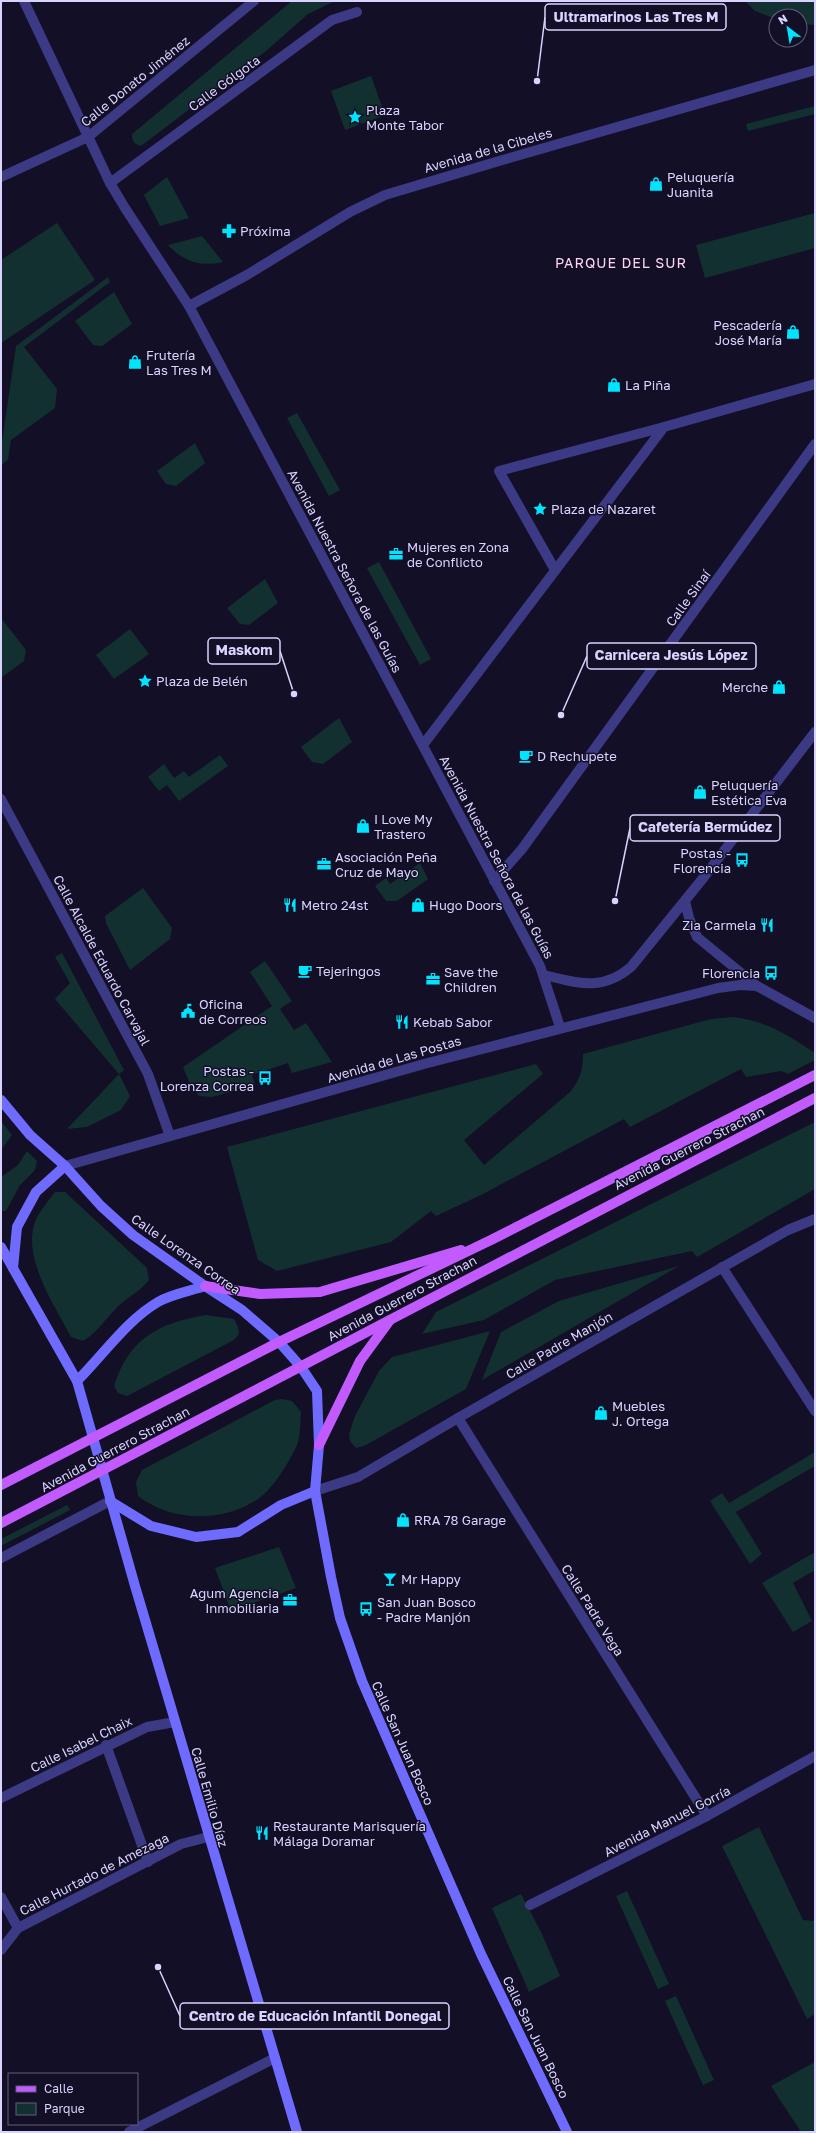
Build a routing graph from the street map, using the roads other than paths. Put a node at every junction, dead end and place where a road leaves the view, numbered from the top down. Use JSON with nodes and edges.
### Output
{"nodes":[{"id":1,"x":24,"y":1,"type":"edge"},
{"id":2,"x":254,"y":1,"type":"edge"},
{"id":3,"x":244,"y":4,"type":"edge"},
{"id":4,"x":357,"y":12,"type":"dead end"},
{"id":5,"x":815,"y":70,"type":"edge"},
{"id":6,"x":88,"y":137,"type":"junction"},
{"id":7,"x":1,"y":177,"type":"edge"},
{"id":8,"x":110,"y":183,"type":"junction"},
{"id":9,"x":189,"y":306,"type":"junction"},
{"id":10,"x":815,"y":384,"type":"edge"},
{"id":11,"x":664,"y":427,"type":"junction"},
{"id":12,"x":815,"y":444,"type":"edge"},
{"id":13,"x":555,"y":570,"type":"junction"},
{"id":14,"x":815,"y":732,"type":"edge"},
{"id":15,"x":423,"y":745,"type":"junction"},
{"id":16,"x":1,"y":799,"type":"edge"},
{"id":17,"x":494,"y":881,"type":"junction"},
{"id":18,"x":685,"y":901,"type":"junction"},
{"id":19,"x":544,"y":974,"type":"junction"},
{"id":20,"x":757,"y":986,"type":"junction"},
{"id":21,"x":815,"y":1018,"type":"edge"},
{"id":22,"x":560,"y":1027,"type":"junction"},
{"id":23,"x":815,"y":1075,"type":"edge"},
{"id":24,"x":815,"y":1098,"type":"edge"},
{"id":25,"x":1,"y":1100,"type":"edge"},
{"id":26,"x":170,"y":1136,"type":"junction"},
{"id":27,"x":65,"y":1166,"type":"junction"},
{"id":28,"x":815,"y":1218,"type":"edge"},
{"id":29,"x":492,"y":1240,"type":"junction"},
{"id":30,"x":1,"y":1247,"type":"edge"},
{"id":31,"x":722,"y":1267,"type":"junction"},
{"id":32,"x":13,"y":1268,"type":"junction"},
{"id":33,"x":205,"y":1286,"type":"junction"},
{"id":34,"x":392,"y":1318,"type":"junction"},
{"id":35,"x":279,"y":1342,"type":"junction"},
{"id":36,"x":300,"y":1367,"type":"junction"},
{"id":37,"x":77,"y":1381,"type":"junction"},
{"id":38,"x":815,"y":1411,"type":"edge"},
{"id":39,"x":458,"y":1418,"type":"junction"},
{"id":40,"x":94,"y":1437,"type":"junction"},
{"id":41,"x":319,"y":1445,"type":"junction"},
{"id":42,"x":103,"y":1469,"type":"junction"},
{"id":43,"x":1,"y":1485,"type":"edge"},
{"id":44,"x":315,"y":1491,"type":"junction"},
{"id":45,"x":110,"y":1501,"type":"junction"},
{"id":46,"x":1,"y":1523,"type":"edge"},
{"id":47,"x":1,"y":1558,"type":"edge"},
{"id":48,"x":175,"y":1722,"type":"junction"},
{"id":49,"x":106,"y":1745,"type":"junction"},
{"id":50,"x":815,"y":1756,"type":"edge"},
{"id":51,"x":1,"y":1798,"type":"edge"},
{"id":52,"x":708,"y":1816,"type":"junction"},
{"id":53,"x":208,"y":1837,"type":"junction"},
{"id":54,"x":148,"y":1862,"type":"junction"},
{"id":55,"x":1,"y":1897,"type":"edge"},
{"id":56,"x":530,"y":1905,"type":"dead end"},
{"id":57,"x":18,"y":1928,"type":"junction"},
{"id":58,"x":1,"y":1950,"type":"edge"},
{"id":59,"x":276,"y":2058,"type":"junction"},
{"id":60,"x":129,"y":2132,"type":"edge"},
{"id":61,"x":297,"y":2132,"type":"edge"},
{"id":62,"x":567,"y":2132,"type":"edge"}],
"edges":[{"from":1,"to":6,"type":"street","name":"Avenida Nuestra Señora de las Guías"},
{"from":2,"to":3,"type":"street","name":"Calle Donato Jiménez"},
{"from":3,"to":6,"type":"street","name":"Calle Donato Jiménez"},
{"from":4,"to":8,"type":"street","name":"Calle Gólgota"},
{"from":5,"to":9,"type":"street","name":"Avenida de la Cibeles"},
{"from":6,"to":7,"type":"street","name":"Calle Donato Jiménez"},
{"from":6,"to":8,"type":"street","name":"Avenida Nuestra Señora de las Guías"},
{"from":8,"to":9,"type":"street","name":"Avenida Nuestra Señora de las Guías"},
{"from":9,"to":15,"type":"street","name":"Avenida Nuestra Señora de las Guías"},
{"from":10,"to":11,"type":"street"},
{"from":11,"to":13,"type":"street"},
{"from":11,"to":13,"type":"street"},
{"from":12,"to":17,"type":"street","name":"Calle Sinaí"},
{"from":13,"to":15,"type":"street"},
{"from":14,"to":18,"type":"street"},
{"from":15,"to":17,"type":"street","name":"Avenida Nuestra Señora de las Guías"},
{"from":16,"to":26,"type":"street","name":"Calle Alcalde Eduardo Carvajal"},
{"from":17,"to":19,"type":"street","name":"Avenida Nuestra Señora de las Guías"},
{"from":18,"to":19,"type":"street"},
{"from":18,"to":20,"type":"street"},
{"from":19,"to":22,"type":"street","name":"Avenida Nuestra Señora de las Guías"},
{"from":20,"to":21,"type":"street"},
{"from":20,"to":22,"type":"street","name":"Avenida de Las Postas"},
{"from":22,"to":26,"type":"street","name":"Avenida de Las Postas"},
{"from":23,"to":29,"type":"main road","name":"Avenida Guerrero Strachan"},
{"from":24,"to":34,"type":"main road","name":"Avenida Guerrero Strachan"},
{"from":25,"to":27,"type":"main road","name":"Calle Lorenza Correa"},
{"from":26,"to":27,"type":"street","name":"Avenida de Las Postas"},
{"from":27,"to":32,"type":"main road"},
{"from":27,"to":33,"type":"main road","name":"Calle Lorenza Correa"},
{"from":28,"to":31,"type":"street","name":"Calle Padre Manjón"},
{"from":29,"to":33,"type":"main road"},
{"from":29,"to":35,"type":"main road","name":"Avenida Guerrero Strachan"},
{"from":30,"to":32,"type":"main road"},
{"from":31,"to":38,"type":"street"},
{"from":31,"to":39,"type":"street","name":"Calle Padre Manjón"},
{"from":32,"to":37,"type":"main road"},
{"from":33,"to":35,"type":"main road","name":"Calle Lorenza Correa"},
{"from":33,"to":37,"type":"main road"},
{"from":34,"to":36,"type":"main road","name":"Avenida Guerrero Strachan"},
{"from":34,"to":41,"type":"main road"},
{"from":35,"to":36,"type":"main road","name":"Calle Lorenza Correa"},
{"from":35,"to":40,"type":"main road","name":"Avenida Guerrero Strachan"},
{"from":36,"to":41,"type":"main road","name":"Calle San Juan Bosco"},
{"from":36,"to":42,"type":"main road","name":"Avenida Guerrero Strachan"},
{"from":37,"to":40,"type":"main road"},
{"from":39,"to":44,"type":"street","name":"Calle Padre Manjón"},
{"from":39,"to":52,"type":"street","name":"Calle Padre Vega"},
{"from":40,"to":42,"type":"main road","name":"Calle Emilio Díaz"},
{"from":40,"to":43,"type":"main road","name":"Avenida Guerrero Strachan"},
{"from":41,"to":44,"type":"main road","name":"Calle San Juan Bosco"},
{"from":42,"to":45,"type":"main road","name":"Calle Emilio Díaz"},
{"from":42,"to":46,"type":"main road","name":"Avenida Guerrero Strachan"},
{"from":44,"to":45,"type":"main road"},
{"from":44,"to":62,"type":"main road","name":"Calle San Juan Bosco"},
{"from":45,"to":47,"type":"street"},
{"from":45,"to":48,"type":"main road","name":"Calle Emilio Díaz"},
{"from":48,"to":49,"type":"street","name":"Calle Isabel Chaix"},
{"from":48,"to":53,"type":"main road","name":"Calle Emilio Díaz"},
{"from":49,"to":51,"type":"street","name":"Calle Isabel Chaix"},
{"from":49,"to":54,"type":"street"},
{"from":50,"to":52,"type":"street","name":"Avenida Manuel Gorría"},
{"from":52,"to":56,"type":"street","name":"Avenida Manuel Gorría"},
{"from":53,"to":54,"type":"street","name":"Calle Hurtado de Amezaga"},
{"from":53,"to":59,"type":"main road","name":"Calle Emilio Díaz"},
{"from":54,"to":57,"type":"street","name":"Calle Hurtado de Amezaga"},
{"from":55,"to":57,"type":"street"},
{"from":57,"to":58,"type":"street","name":"Calle Hurtado de Amezaga"},
{"from":59,"to":60,"type":"street"},
{"from":59,"to":61,"type":"main road","name":"Calle Emilio Díaz"}]}
